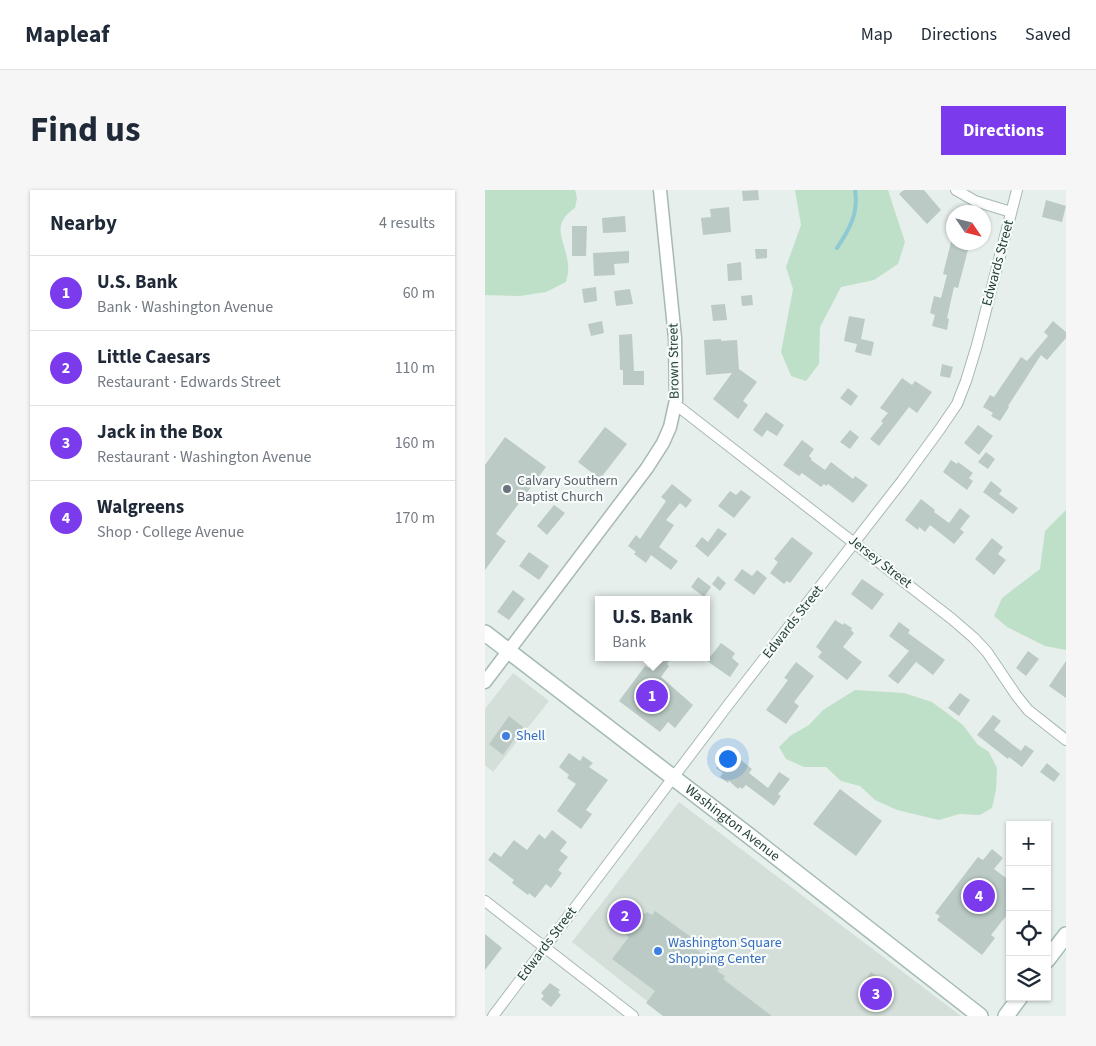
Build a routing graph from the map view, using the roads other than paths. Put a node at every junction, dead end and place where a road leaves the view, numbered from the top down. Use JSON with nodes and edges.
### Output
{"nodes":[{"id":1,"x":660,"y":190,"type":"edge"},
{"id":2,"x":956,"y":190,"type":"edge"},
{"id":3,"x":1017,"y":190,"type":"edge"},
{"id":4,"x":1011,"y":212,"type":"junction"},
{"id":5,"x":675,"y":404,"type":"junction"},
{"id":6,"x":855,"y":542,"type":"junction"},
{"id":7,"x":485,"y":633,"type":"edge"},
{"id":8,"x":509,"y":651,"type":"junction"},
{"id":9,"x":485,"y":682,"type":"edge"},
{"id":10,"x":1066,"y":740,"type":"edge"},
{"id":11,"x":673,"y":778,"type":"junction"},
{"id":12,"x":485,"y":901,"type":"edge"},
{"id":13,"x":1066,"y":935,"type":"edge"},
{"id":14,"x":545,"y":947,"type":"junction"},
{"id":15,"x":1050,"y":956,"type":"edge"},
{"id":16,"x":1017,"y":1001,"type":"edge"},
{"id":17,"x":493,"y":1016,"type":"edge"},
{"id":18,"x":633,"y":1016,"type":"edge"},
{"id":19,"x":980,"y":1016,"type":"edge"},
{"id":20,"x":1006,"y":1016,"type":"edge"}],
"edges":[{"from":1,"to":5,"type":"street","name":"Brown Street"},
{"from":2,"to":4,"type":"street"},
{"from":3,"to":4,"type":"street","name":"Edwards Street"},
{"from":4,"to":6,"type":"street","name":"Edwards Street"},
{"from":5,"to":6,"type":"street","name":"Jersey Street"},
{"from":5,"to":8,"type":"street","name":"Brown Street"},
{"from":6,"to":10,"type":"street","name":"Jersey Street"},
{"from":6,"to":11,"type":"street","name":"Edwards Street"},
{"from":7,"to":8,"type":"main road","name":"Washington Avenue"},
{"from":8,"to":9,"type":"street","name":"Brown Street"},
{"from":8,"to":11,"type":"main road","name":"Washington Avenue"},
{"from":11,"to":14,"type":"street","name":"Edwards Street"},
{"from":11,"to":19,"type":"main road","name":"Washington Avenue"},
{"from":12,"to":14,"type":"street"},
{"from":13,"to":15,"type":"main road"},
{"from":14,"to":17,"type":"street","name":"Edwards Street"},
{"from":14,"to":18,"type":"street"},
{"from":16,"to":20,"type":"main road"}]}
